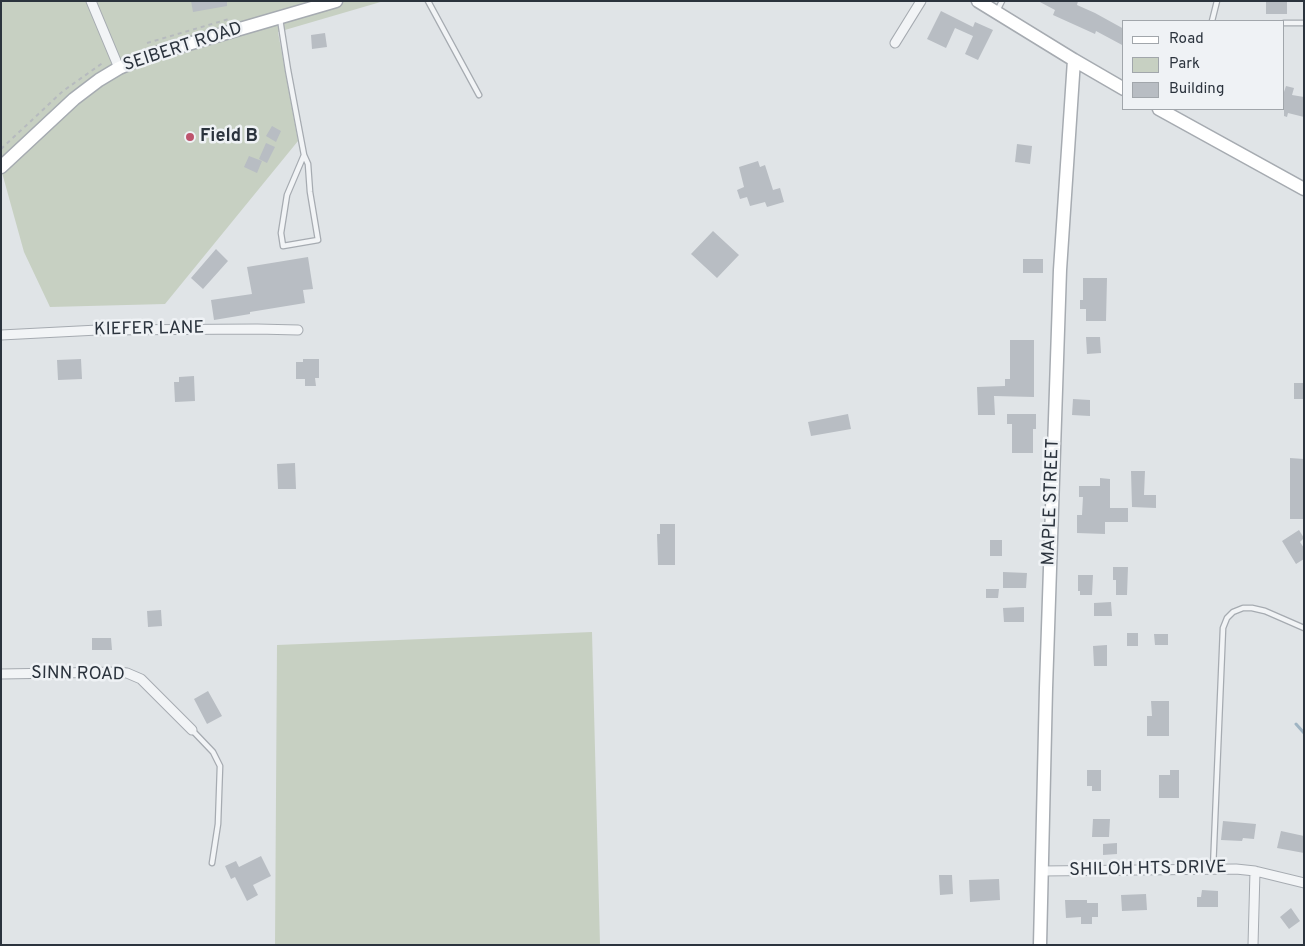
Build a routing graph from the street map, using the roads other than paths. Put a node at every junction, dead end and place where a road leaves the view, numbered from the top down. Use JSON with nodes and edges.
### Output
{"nodes":[{"id":1,"x":91,"y":1,"type":"edge"},
{"id":2,"x":336,"y":1,"type":"edge"},
{"id":3,"x":428,"y":1,"type":"edge"},
{"id":4,"x":921,"y":1,"type":"edge"},
{"id":5,"x":978,"y":1,"type":"edge"},
{"id":6,"x":1217,"y":1,"type":"edge"},
{"id":7,"x":999,"y":7,"type":"edge"},
{"id":8,"x":280,"y":18,"type":"junction"},
{"id":9,"x":1212,"y":20,"type":"edge"},
{"id":10,"x":1285,"y":23,"type":"edge"},
{"id":11,"x":1304,"y":23,"type":"edge"},
{"id":12,"x":895,"y":43,"type":"dead end"},
{"id":13,"x":1074,"y":60,"type":"junction"},
{"id":14,"x":119,"y":68,"type":"junction"},
{"id":15,"x":1122,"y":88,"type":"edge"},
{"id":16,"x":479,"y":95,"type":"dead end"},
{"id":17,"x":1163,"y":110,"type":"edge"},
{"id":18,"x":304,"y":154,"type":"junction"},
{"id":19,"x":1,"y":167,"type":"edge"},
{"id":20,"x":1304,"y":189,"type":"edge"},
{"id":21,"x":298,"y":330,"type":"dead end"},
{"id":22,"x":1,"y":335,"type":"edge"},
{"id":23,"x":1304,"y":628,"type":"edge"},
{"id":24,"x":1,"y":674,"type":"edge"},
{"id":25,"x":192,"y":730,"type":"joint"},
{"id":26,"x":212,"y":862,"type":"dead end"},
{"id":27,"x":1213,"y":869,"type":"junction"},
{"id":28,"x":1041,"y":871,"type":"junction"},
{"id":29,"x":1255,"y":871,"type":"junction"},
{"id":30,"x":1304,"y":883,"type":"edge"},
{"id":31,"x":1040,"y":945,"type":"edge"},
{"id":32,"x":1253,"y":945,"type":"edge"}],
"edges":[{"from":1,"to":14,"type":"street"},
{"from":2,"to":8,"type":"main road","name":"SEIBERT ROAD"},
{"from":3,"to":16,"type":"lane"},
{"from":4,"to":12,"type":"street"},
{"from":5,"to":7,"type":"main road"},
{"from":6,"to":9,"type":"lane"},
{"from":7,"to":13,"type":"main road"},
{"from":8,"to":14,"type":"main road","name":"SEIBERT ROAD"},
{"from":8,"to":18,"type":"lane"},
{"from":10,"to":11,"type":"lane"},
{"from":13,"to":15,"type":"main road"},
{"from":13,"to":28,"type":"main road","name":"MAPLE STREET"},
{"from":14,"to":19,"type":"main road","name":"SEIBERT ROAD"},
{"from":17,"to":20,"type":"main road"},
{"from":18,"to":18,"type":"lane"},
{"from":21,"to":22,"type":"street","name":"KIEFER LANE"},
{"from":23,"to":27,"type":"lane"},
{"from":24,"to":25,"type":"street","name":"SINN ROAD"},
{"from":25,"to":26,"type":"lane"},
{"from":27,"to":28,"type":"street","name":"SHILOH HTS DRIVE"},
{"from":27,"to":29,"type":"street","name":"SHILOH HTS DRIVE"},
{"from":28,"to":31,"type":"main road","name":"MAPLE STREET"},
{"from":29,"to":30,"type":"street","name":"SHILOH HTS DRIVE"},
{"from":29,"to":32,"type":"street"}]}
